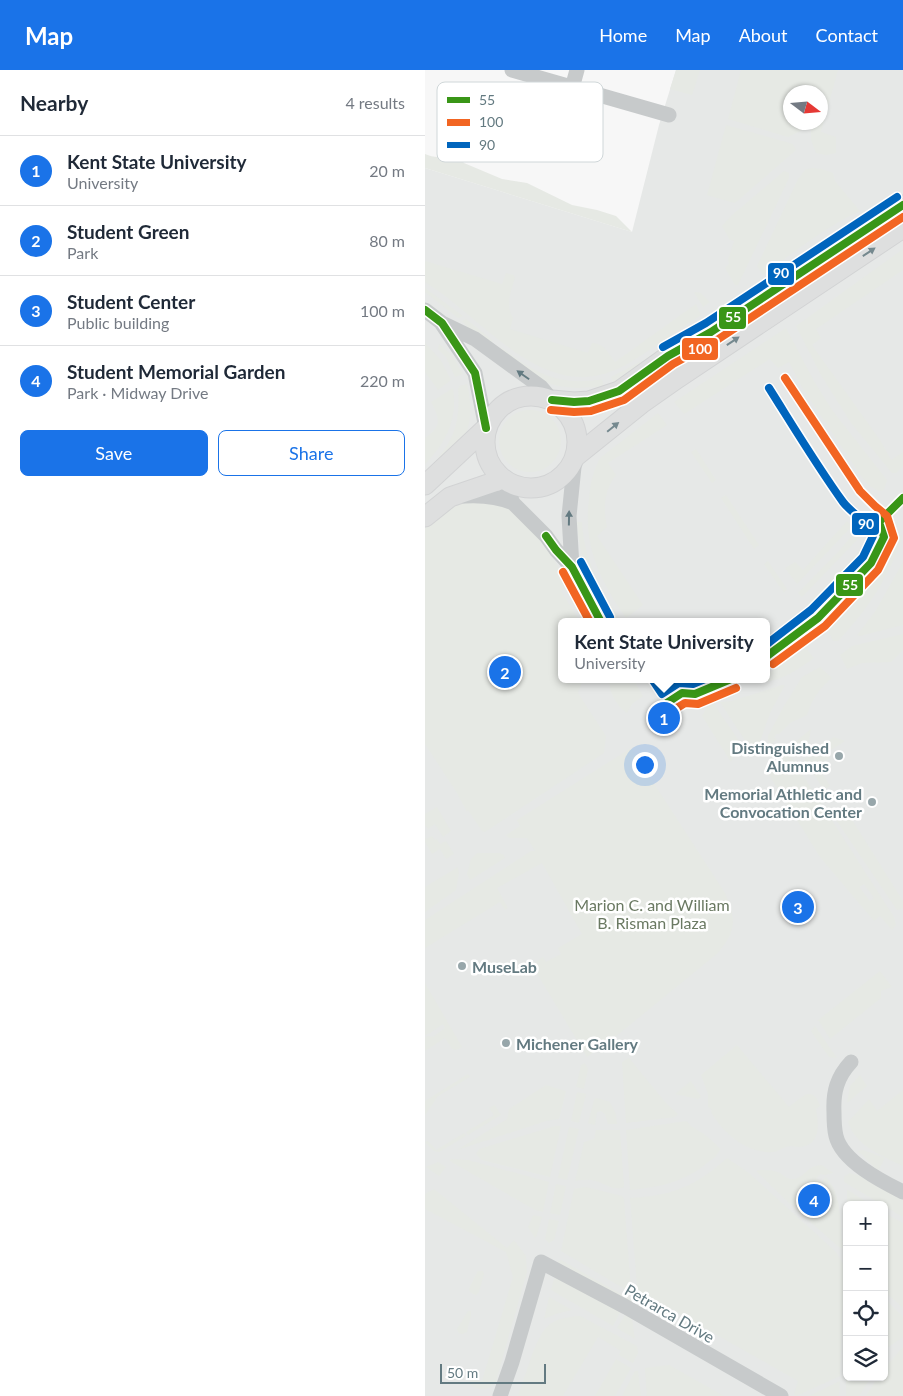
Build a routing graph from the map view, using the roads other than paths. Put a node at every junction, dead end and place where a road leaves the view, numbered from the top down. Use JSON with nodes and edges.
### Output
{"nodes":[{"id":1,"x":512,"y":70,"type":"edge"},
{"id":2,"x":552,"y":82,"type":"edge"},
{"id":3,"x":603,"y":97,"type":"edge"},
{"id":4,"x":669,"y":115,"type":"dead end"},
{"id":5,"x":903,"y":205,"type":"edge"},
{"id":6,"x":903,"y":228,"type":"edge"},
{"id":7,"x":425,"y":310,"type":"edge"},
{"id":8,"x":441,"y":323,"type":"junction"},
{"id":9,"x":546,"y":394,"type":"junction"},
{"id":10,"x":486,"y":428,"type":"junction"},
{"id":11,"x":575,"y":457,"type":"junction"},
{"id":12,"x":503,"y":480,"type":"junction"},
{"id":13,"x":426,"y":484,"type":"edge"},
{"id":14,"x":450,"y":497,"type":"junction"},
{"id":15,"x":513,"y":502,"type":"junction"},
{"id":16,"x":425,"y":517,"type":"edge"},
{"id":17,"x":851,"y":1062,"type":"dead end"},
{"id":18,"x":903,"y":1192,"type":"edge"},
{"id":19,"x":500,"y":1396,"type":"edge"},
{"id":20,"x":781,"y":1396,"type":"edge"}],
"edges":[{"from":1,"to":2,"type":"street"},
{"from":3,"to":4,"type":"street"},
{"from":5,"to":9,"type":"main road"},
{"from":11,"to":6,"type":"main road","one_way":true},
{"from":7,"to":8,"type":"street"},
{"from":9,"to":8,"type":"street","one_way":true},
{"from":8,"to":10,"type":"street"},
{"from":9,"to":10,"type":"main road"},
{"from":9,"to":11,"type":"main road"},
{"from":10,"to":12,"type":"main road"},
{"from":10,"to":13,"type":"main road"},
{"from":11,"to":12,"type":"main road"},
{"from":15,"to":11,"type":"street","one_way":true},
{"from":12,"to":14,"type":"main road"},
{"from":12,"to":15,"type":"street"},
{"from":14,"to":15,"type":"street"},
{"from":14,"to":16,"type":"main road"},
{"from":17,"to":18,"type":"street"},
{"from":19,"to":20,"type":"street","name":"Petrarca Drive"}]}
